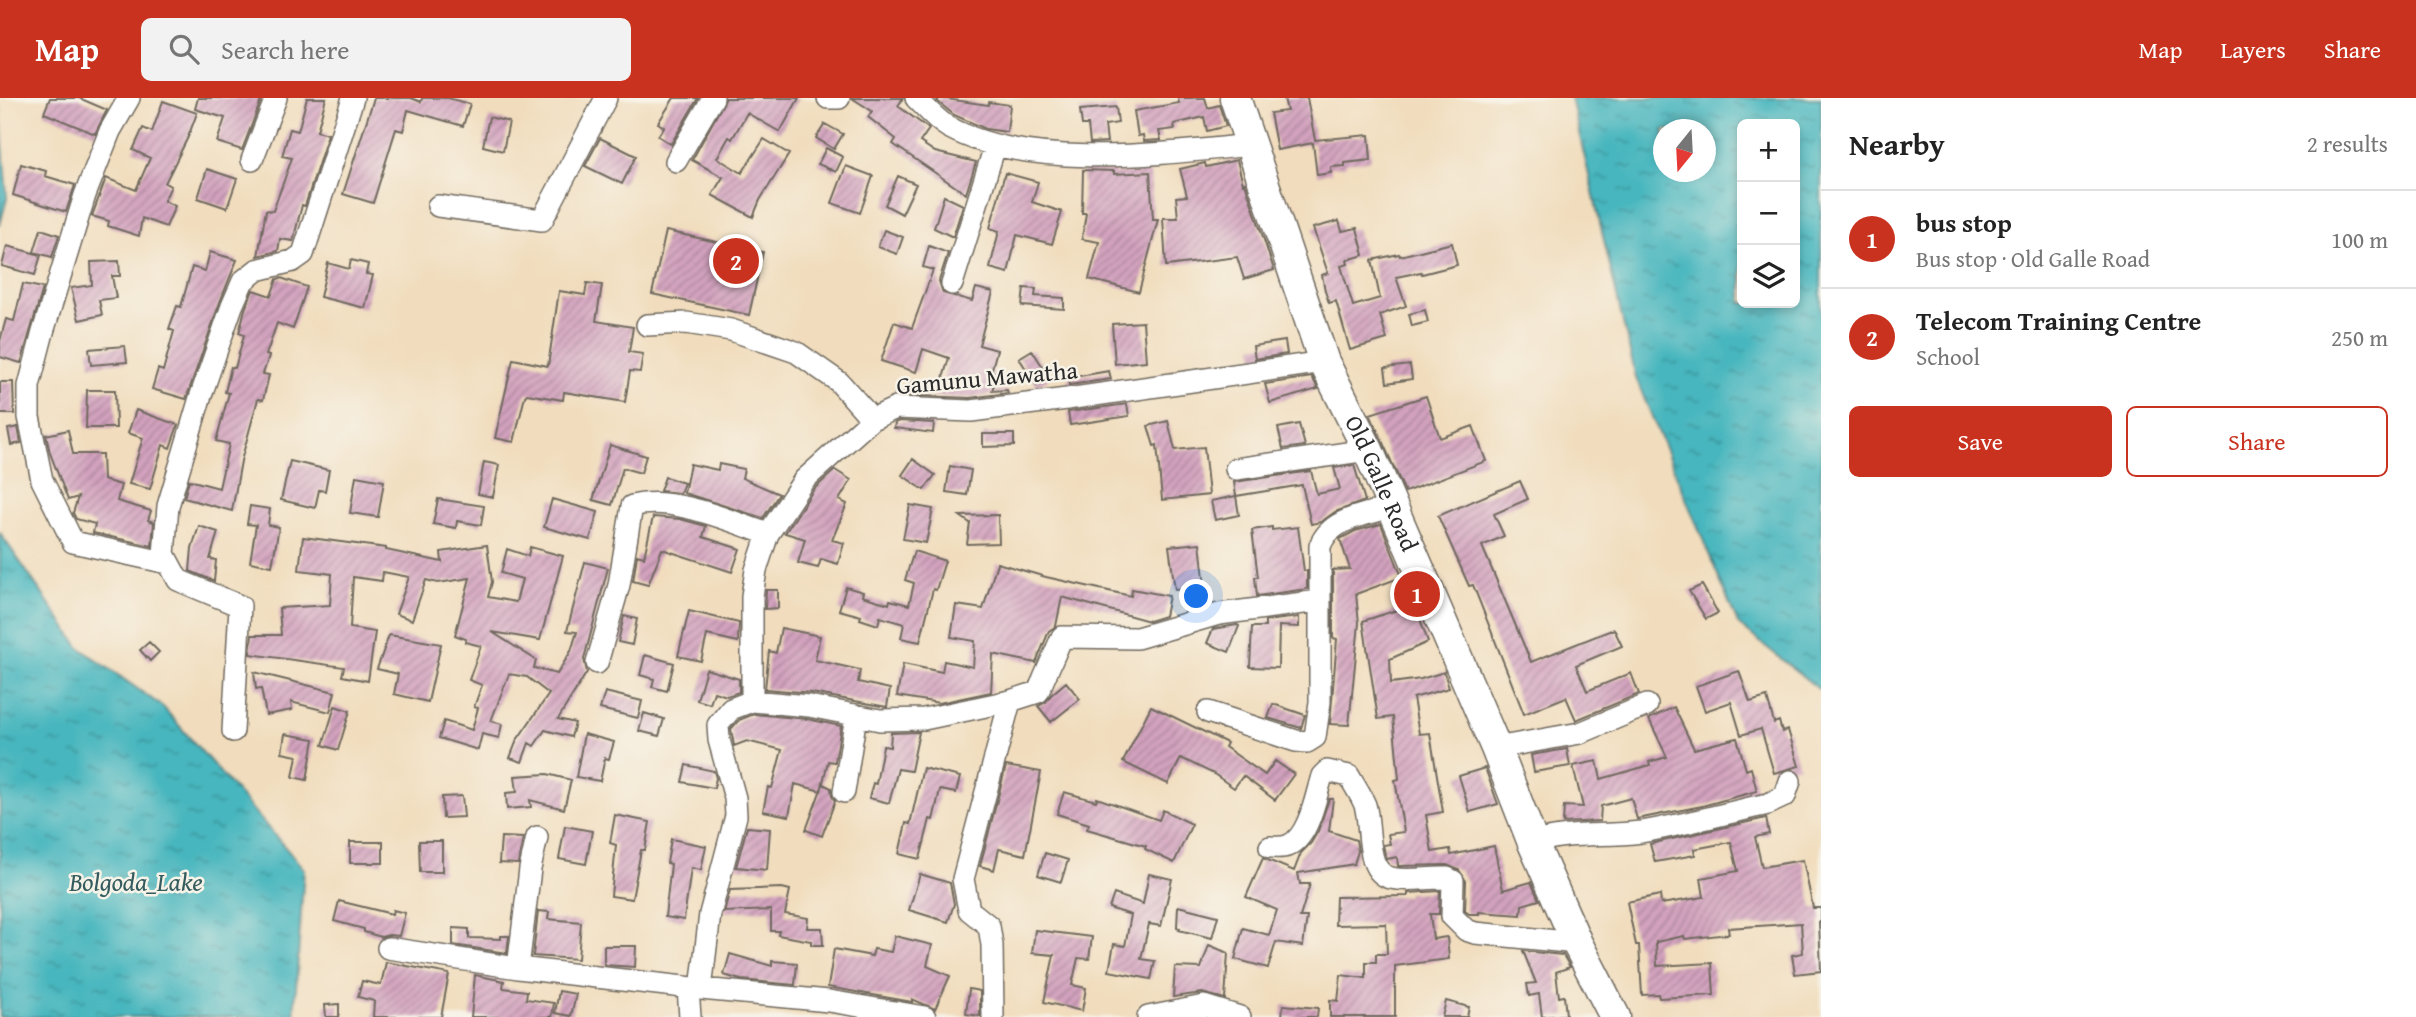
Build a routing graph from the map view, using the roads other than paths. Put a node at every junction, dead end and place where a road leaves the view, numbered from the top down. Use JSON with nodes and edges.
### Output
{"nodes":[{"id":1,"x":130,"y":98,"type":"edge"},
{"id":2,"x":276,"y":98,"type":"edge"},
{"id":3,"x":353,"y":98,"type":"edge"},
{"id":4,"x":606,"y":98,"type":"edge"},
{"id":5,"x":713,"y":98,"type":"edge"},
{"id":6,"x":828,"y":98,"type":"edge"},
{"id":7,"x":839,"y":98,"type":"edge"},
{"id":8,"x":916,"y":98,"type":"edge"},
{"id":9,"x":1235,"y":98,"type":"edge"},
{"id":10,"x":1250,"y":145,"type":"junction"},
{"id":11,"x":995,"y":146,"type":"junction"},
{"id":12,"x":252,"y":160,"type":"dead end"},
{"id":13,"x":676,"y":162,"type":"dead end"},
{"id":14,"x":438,"y":206,"type":"dead end"},
{"id":15,"x":951,"y":285,"type":"dead end"},
{"id":16,"x":647,"y":325,"type":"dead end"},
{"id":17,"x":1324,"y":362,"type":"junction"},
{"id":18,"x":872,"y":419,"type":"junction"},
{"id":19,"x":1368,"y":450,"type":"junction"},
{"id":20,"x":1237,"y":469,"type":"dead end"},
{"id":21,"x":1392,"y":507,"type":"junction"},
{"id":22,"x":768,"y":534,"type":"junction"},
{"id":23,"x":168,"y":563,"type":"junction"},
{"id":24,"x":1319,"y":601,"type":"junction"},
{"id":25,"x":597,"y":663,"type":"dead end"},
{"id":26,"x":752,"y":701,"type":"junction"},
{"id":27,"x":1010,"y":701,"type":"junction"},
{"id":28,"x":1647,"y":705,"type":"dead end"},
{"id":29,"x":1208,"y":712,"type":"dead end"},
{"id":30,"x":856,"y":715,"type":"junction"},
{"id":31,"x":233,"y":731,"type":"dead end"},
{"id":32,"x":1307,"y":742,"type":"junction"},
{"id":33,"x":1496,"y":748,"type":"junction"},
{"id":34,"x":1322,"y":776,"type":"junction"},
{"id":35,"x":1790,"y":781,"type":"dead end"},
{"id":36,"x":844,"y":792,"type":"dead end"},
{"id":37,"x":537,"y":837,"type":"dead end"},
{"id":38,"x":1533,"y":843,"type":"junction"},
{"id":39,"x":1270,"y":847,"type":"dead end"},
{"id":40,"x":1577,"y":943,"type":"junction"},
{"id":41,"x":388,"y":948,"type":"dead end"},
{"id":42,"x":518,"y":968,"type":"junction"},
{"id":43,"x":694,"y":988,"type":"junction"},
{"id":44,"x":690,"y":1017,"type":"edge"},
{"id":45,"x":925,"y":1017,"type":"edge"},
{"id":46,"x":993,"y":1017,"type":"edge"},
{"id":47,"x":1148,"y":1017,"type":"edge"},
{"id":48,"x":1240,"y":1017,"type":"edge"},
{"id":49,"x":1615,"y":1017,"type":"edge"}],
"edges":[{"from":1,"to":23,"type":"street"},
{"from":2,"to":12,"type":"street"},
{"from":3,"to":23,"type":"street"},
{"from":4,"to":14,"type":"street"},
{"from":5,"to":13,"type":"street"},
{"from":6,"to":7,"type":"street"},
{"from":8,"to":11,"type":"street"},
{"from":9,"to":10,"type":"highway","name":"Old Galle Road"},
{"from":10,"to":11,"type":"street"},
{"from":10,"to":17,"type":"highway","name":"Old Galle Road"},
{"from":11,"to":15,"type":"street"},
{"from":16,"to":18,"type":"street"},
{"from":17,"to":18,"type":"street","name":"Gamunu Mawatha"},
{"from":17,"to":19,"type":"highway","name":"Old Galle Road"},
{"from":18,"to":22,"type":"street","name":"Gamunu Mawatha"},
{"from":19,"to":20,"type":"street"},
{"from":19,"to":21,"type":"highway","name":"Old Galle Road"},
{"from":21,"to":24,"type":"street"},
{"from":21,"to":33,"type":"highway","name":"Old Galle Road"},
{"from":22,"to":25,"type":"street"},
{"from":22,"to":26,"type":"street","name":"Gamunu Mawatha"},
{"from":23,"to":31,"type":"street"},
{"from":24,"to":27,"type":"street"},
{"from":24,"to":32,"type":"street"},
{"from":26,"to":30,"type":"street"},
{"from":26,"to":43,"type":"street"},
{"from":27,"to":30,"type":"street"},
{"from":27,"to":46,"type":"street"},
{"from":28,"to":33,"type":"street"},
{"from":29,"to":32,"type":"street"},
{"from":30,"to":36,"type":"street"},
{"from":32,"to":34,"type":"street"},
{"from":33,"to":38,"type":"highway","name":"Old Galle Road"},
{"from":34,"to":39,"type":"street"},
{"from":34,"to":40,"type":"street"},
{"from":35,"to":38,"type":"street"},
{"from":37,"to":42,"type":"street"},
{"from":38,"to":40,"type":"highway","name":"Old Galle Road"},
{"from":40,"to":49,"type":"highway","name":"Old Galle Road"},
{"from":41,"to":42,"type":"street"},
{"from":42,"to":43,"type":"street"},
{"from":43,"to":44,"type":"street"},
{"from":43,"to":45,"type":"street"},
{"from":47,"to":48,"type":"street"}]}
